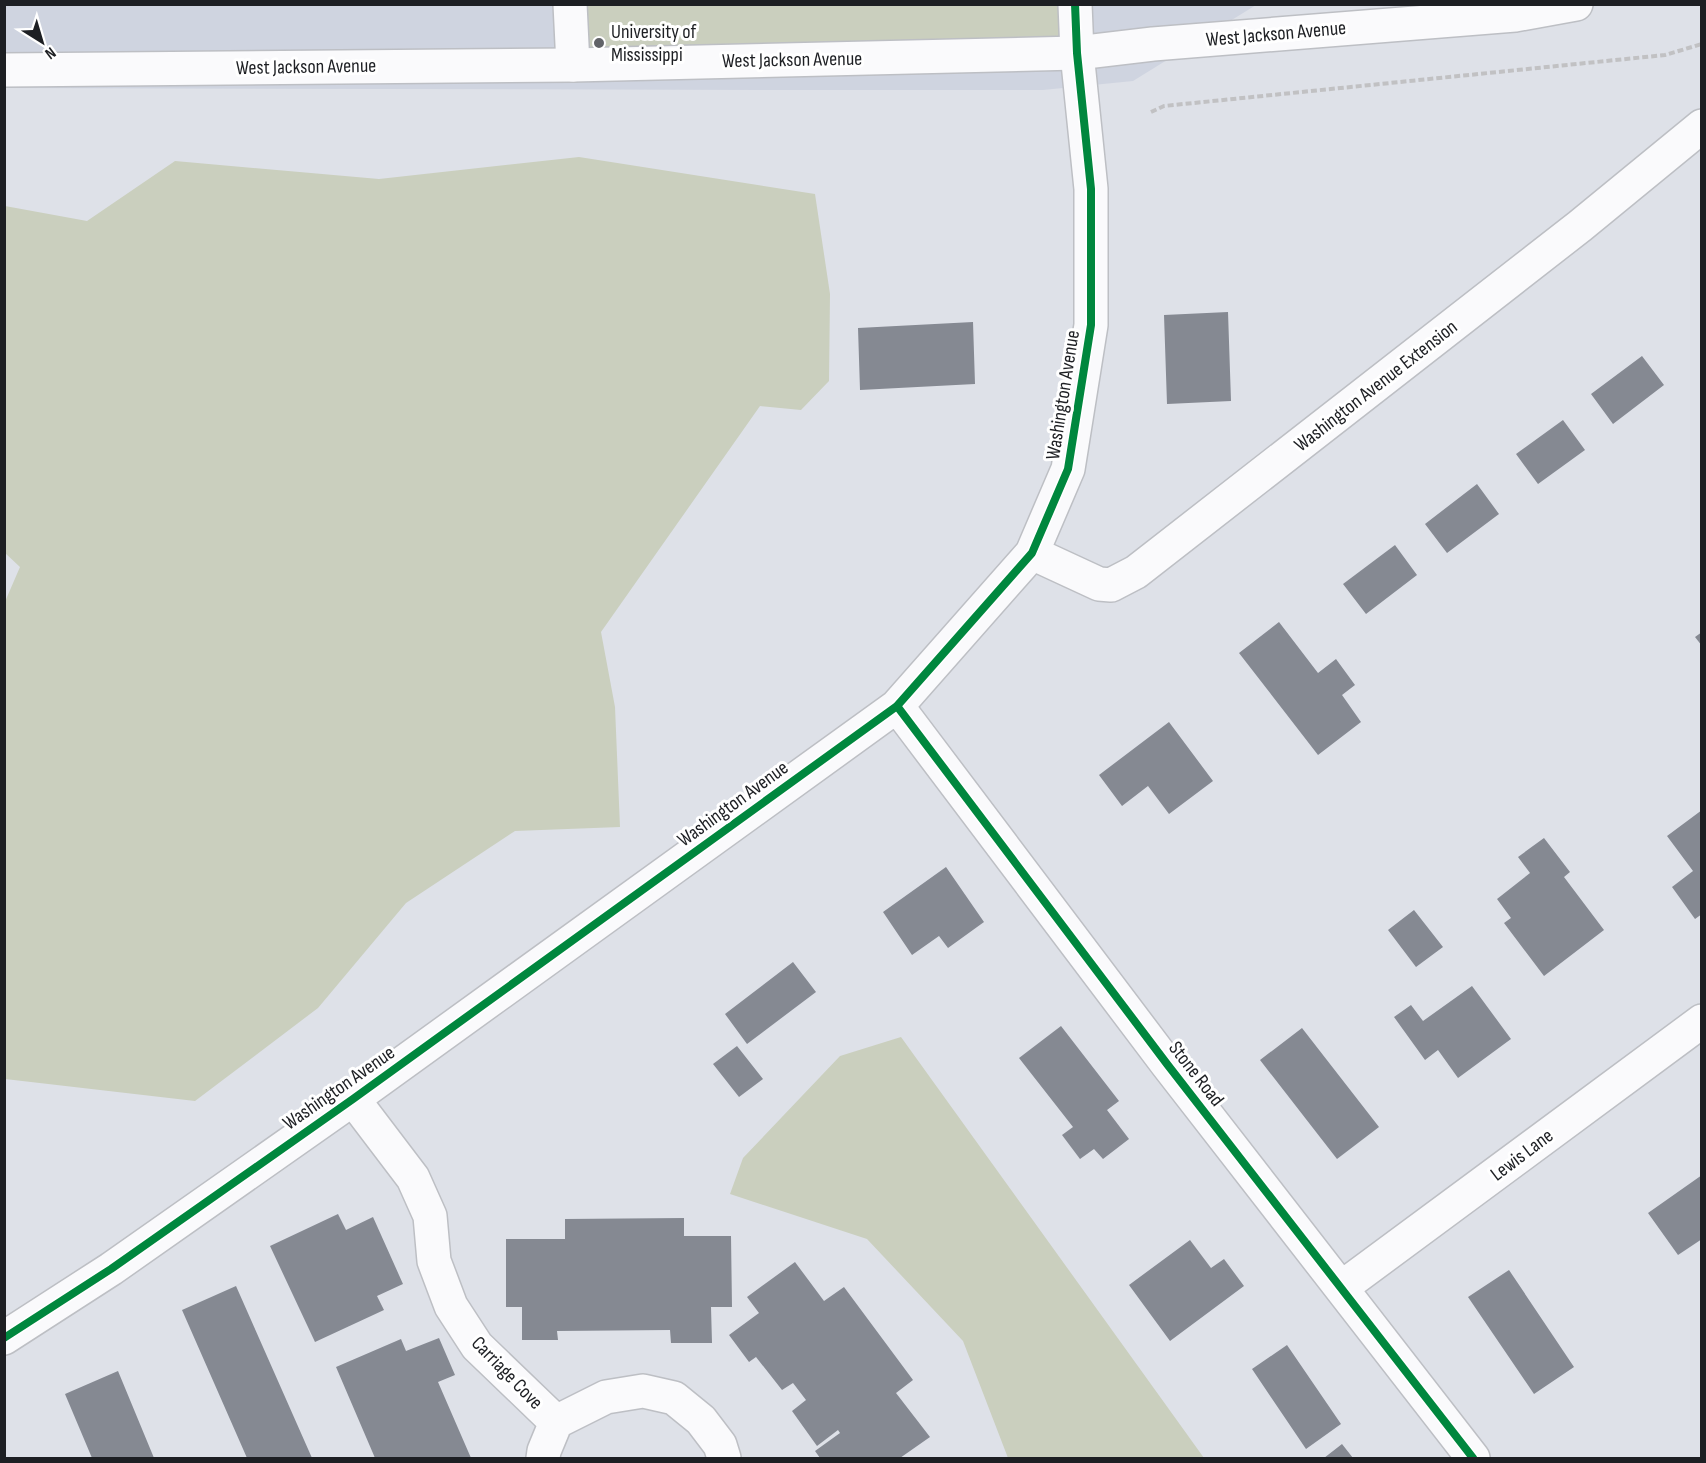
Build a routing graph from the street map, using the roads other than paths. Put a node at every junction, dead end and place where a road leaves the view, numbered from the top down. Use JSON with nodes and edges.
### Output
{"nodes":[{"id":1,"x":570,"y":4,"type":"edge"},
{"id":2,"x":1075,"y":4,"type":"edge"},
{"id":3,"x":1576,"y":4,"type":"edge"},
{"id":4,"x":1077,"y":53,"type":"junction"},
{"id":5,"x":573,"y":65,"type":"junction"},
{"id":6,"x":4,"y":70,"type":"edge"},
{"id":7,"x":1701,"y":126,"type":"edge"},
{"id":8,"x":1032,"y":553,"type":"junction"},
{"id":9,"x":897,"y":706,"type":"junction"},
{"id":10,"x":1701,"y":1021,"type":"edge"},
{"id":11,"x":353,"y":1099,"type":"junction"},
{"id":12,"x":1341,"y":1288,"type":"junction"},
{"id":13,"x":4,"y":1338,"type":"edge"},
{"id":14,"x":556,"y":1422,"type":"junction"},
{"id":15,"x":543,"y":1458,"type":"edge"},
{"id":16,"x":724,"y":1458,"type":"edge"},
{"id":17,"x":1473,"y":1458,"type":"edge"}],
"edges":[{"from":1,"to":5,"type":"street"},
{"from":2,"to":4,"type":"street","name":"Washington Avenue"},
{"from":3,"to":4,"type":"street","name":"West Jackson Avenue"},
{"from":4,"to":5,"type":"street","name":"West Jackson Avenue"},
{"from":4,"to":8,"type":"street","name":"Washington Avenue"},
{"from":5,"to":6,"type":"street","name":"West Jackson Avenue"},
{"from":7,"to":8,"type":"street","name":"Washington Avenue Extension"},
{"from":8,"to":9,"type":"street","name":"Washington Avenue"},
{"from":9,"to":11,"type":"street","name":"Washington Avenue"},
{"from":9,"to":12,"type":"street","name":"Stone Road"},
{"from":10,"to":12,"type":"street","name":"Lewis Lane"},
{"from":11,"to":13,"type":"street","name":"Washington Avenue"},
{"from":11,"to":14,"type":"street","name":"Carriage Cove"},
{"from":12,"to":17,"type":"street","name":"Stone Road"},
{"from":14,"to":15,"type":"street","name":"Carriage Cove"},
{"from":14,"to":16,"type":"street","name":"Carriage Cove"}]}
